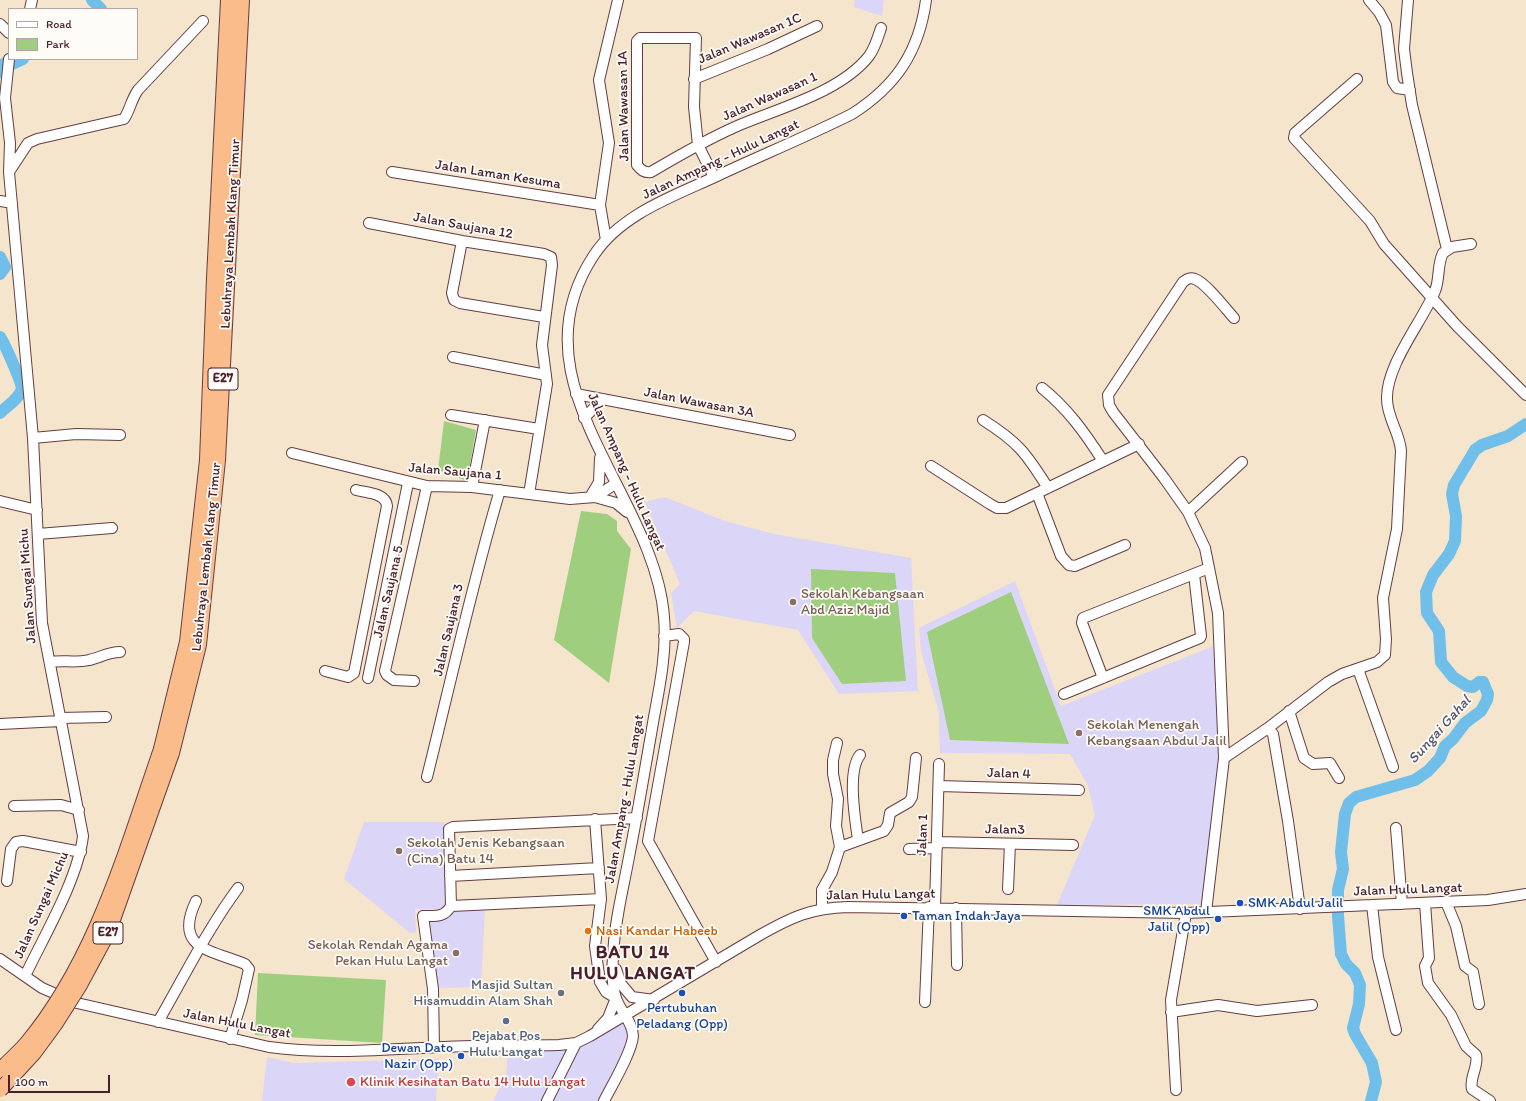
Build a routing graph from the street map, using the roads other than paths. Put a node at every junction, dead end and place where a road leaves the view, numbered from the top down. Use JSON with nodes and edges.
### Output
{"nodes":[{"id":1,"x":228,"y":0,"type":"edge"},
{"id":2,"x":242,"y":0,"type":"edge"},
{"id":3,"x":618,"y":0,"type":"edge"},
{"id":4,"x":926,"y":0,"type":"edge"},
{"id":5,"x":1368,"y":0,"type":"edge"},
{"id":6,"x":1408,"y":0,"type":"edge"},
{"id":7,"x":203,"y":21,"type":"dead end"},
{"id":8,"x":0,"y":24,"type":"edge"},
{"id":9,"x":817,"y":26,"type":"dead end"},
{"id":10,"x":881,"y":28,"type":"dead end"},
{"id":11,"x":8,"y":31,"type":"edge"},
{"id":12,"x":9,"y":60,"type":"edge"},
{"id":13,"x":694,"y":79,"type":"junction"},
{"id":14,"x":1357,"y":79,"type":"dead end"},
{"id":15,"x":1410,"y":90,"type":"junction"},
{"id":16,"x":698,"y":145,"type":"junction"},
{"id":17,"x":9,"y":172,"type":"junction"},
{"id":18,"x":392,"y":172,"type":"dead end"},
{"id":19,"x":651,"y":172,"type":"joint"},
{"id":20,"x":714,"y":177,"type":"junction"},
{"id":21,"x":0,"y":201,"type":"edge"},
{"id":22,"x":12,"y":203,"type":"junction"},
{"id":23,"x":600,"y":206,"type":"junction"},
{"id":24,"x":369,"y":223,"type":"dead end"},
{"id":25,"x":606,"y":240,"type":"junction"},
{"id":26,"x":462,"y":241,"type":"junction"},
{"id":27,"x":1471,"y":244,"type":"dead end"},
{"id":28,"x":1447,"y":250,"type":"junction"},
{"id":29,"x":1432,"y":297,"type":"junction"},
{"id":30,"x":544,"y":317,"type":"junction"},
{"id":31,"x":1234,"y":318,"type":"dead end"},
{"id":32,"x":453,"y":357,"type":"dead end"},
{"id":33,"x":546,"y":375,"type":"junction"},
{"id":34,"x":1042,"y":388,"type":"dead end"},
{"id":35,"x":576,"y":394,"type":"junction"},
{"id":36,"x":1526,"y":395,"type":"edge"},
{"id":37,"x":603,"y":399,"type":"junction"},
{"id":38,"x":451,"y":415,"type":"dead end"},
{"id":39,"x":584,"y":418,"type":"junction"},
{"id":40,"x":485,"y":420,"type":"junction"},
{"id":41,"x":984,"y":420,"type":"dead end"},
{"id":42,"x":539,"y":429,"type":"junction"},
{"id":43,"x":120,"y":435,"type":"dead end"},
{"id":44,"x":790,"y":435,"type":"dead end"},
{"id":45,"x":33,"y":438,"type":"junction"},
{"id":46,"x":1139,"y":444,"type":"junction"},
{"id":47,"x":599,"y":451,"type":"junction"},
{"id":48,"x":292,"y":453,"type":"dead end"},
{"id":49,"x":1103,"y":461,"type":"junction"},
{"id":50,"x":1242,"y":462,"type":"dead end"},
{"id":51,"x":931,"y":466,"type":"dead end"},
{"id":52,"x":408,"y":483,"type":"junction"},
{"id":53,"x":615,"y":484,"type":"junction"},
{"id":54,"x":427,"y":486,"type":"junction"},
{"id":55,"x":472,"y":487,"type":"junction"},
{"id":56,"x":1048,"y":488,"type":"junction"},
{"id":57,"x":356,"y":490,"type":"dead end"},
{"id":58,"x":500,"y":490,"type":"junction"},
{"id":59,"x":1037,"y":493,"type":"junction"},
{"id":60,"x":529,"y":494,"type":"junction"},
{"id":61,"x":592,"y":497,"type":"junction"},
{"id":62,"x":0,"y":501,"type":"edge"},
{"id":63,"x":37,"y":510,"type":"junction"},
{"id":64,"x":1188,"y":512,"type":"junction"},
{"id":65,"x":630,"y":514,"type":"junction"},
{"id":66,"x":112,"y":528,"type":"dead end"},
{"id":67,"x":38,"y":534,"type":"junction"},
{"id":68,"x":1124,"y":545,"type":"dead end"},
{"id":69,"x":1209,"y":568,"type":"junction"},
{"id":70,"x":1194,"y":574,"type":"junction"},
{"id":71,"x":370,"y":590,"type":"junction"},
{"id":72,"x":385,"y":593,"type":"junction"},
{"id":73,"x":664,"y":636,"type":"junction"},
{"id":74,"x":120,"y":652,"type":"dead end"},
{"id":75,"x":50,"y":662,"type":"junction"},
{"id":76,"x":1358,"y":669,"type":"junction"},
{"id":77,"x":325,"y":671,"type":"dead end"},
{"id":78,"x":368,"y":678,"type":"dead end"},
{"id":79,"x":1103,"y":678,"type":"junction"},
{"id":80,"x":414,"y":681,"type":"dead end"},
{"id":81,"x":1064,"y":694,"type":"dead end"},
{"id":82,"x":1289,"y":711,"type":"junction"},
{"id":83,"x":106,"y":718,"type":"dead end"},
{"id":84,"x":61,"y":719,"type":"junction"},
{"id":85,"x":0,"y":724,"type":"edge"},
{"id":86,"x":1268,"y":728,"type":"junction"},
{"id":87,"x":836,"y":742,"type":"dead end"},
{"id":88,"x":167,"y":751,"type":"junction"},
{"id":89,"x":860,"y":755,"type":"dead end"},
{"id":90,"x":916,"y":758,"type":"dead end"},
{"id":91,"x":1224,"y":758,"type":"junction"},
{"id":92,"x":939,"y":764,"type":"dead end"},
{"id":93,"x":1394,"y":767,"type":"dead end"},
{"id":94,"x":427,"y":777,"type":"dead end"},
{"id":95,"x":1340,"y":778,"type":"dead end"},
{"id":96,"x":939,"y":786,"type":"junction"},
{"id":97,"x":1079,"y":790,"type":"dead end"},
{"id":98,"x":14,"y":806,"type":"dead end"},
{"id":99,"x":80,"y":810,"type":"junction"},
{"id":100,"x":637,"y":818,"type":"junction"},
{"id":101,"x":595,"y":819,"type":"junction"},
{"id":102,"x":1396,"y":828,"type":"dead end"},
{"id":103,"x":858,"y":840,"type":"junction"},
{"id":104,"x":1010,"y":844,"type":"junction"},
{"id":105,"x":937,"y":845,"type":"junction"},
{"id":106,"x":1073,"y":845,"type":"dead end"},
{"id":107,"x":840,"y":847,"type":"junction"},
{"id":108,"x":910,"y":849,"type":"dead end"},
{"id":109,"x":81,"y":852,"type":"junction"},
{"id":110,"x":599,"y":868,"type":"junction"},
{"id":111,"x":450,"y":876,"type":"junction"},
{"id":112,"x":7,"y":881,"type":"dead end"},
{"id":113,"x":238,"y":888,"type":"dead end"},
{"id":114,"x":1008,"y":889,"type":"dead end"},
{"id":115,"x":1526,"y":894,"type":"edge"},
{"id":116,"x":601,"y":899,"type":"junction"},
{"id":117,"x":196,"y":901,"type":"dead end"},
{"id":118,"x":1446,"y":902,"type":"junction"},
{"id":119,"x":1425,"y":903,"type":"junction"},
{"id":120,"x":1402,"y":904,"type":"junction"},
{"id":121,"x":1372,"y":905,"type":"junction"},
{"id":122,"x":451,"y":906,"type":"junction"},
{"id":123,"x":932,"y":907,"type":"junction"},
{"id":124,"x":956,"y":908,"type":"junction"},
{"id":125,"x":822,"y":909,"type":"junction"},
{"id":126,"x":1300,"y":909,"type":"junction"},
{"id":127,"x":1206,"y":912,"type":"junction"},
{"id":128,"x":1186,"y":913,"type":"junction"},
{"id":129,"x":199,"y":946,"type":"junction"},
{"id":130,"x":613,"y":958,"type":"junction"},
{"id":131,"x":0,"y":959,"type":"edge"},
{"id":132,"x":716,"y":962,"type":"junction"},
{"id":133,"x":957,"y":965,"type":"dead end"},
{"id":134,"x":25,"y":976,"type":"junction"},
{"id":135,"x":616,"y":998,"type":"junction"},
{"id":136,"x":654,"y":1000,"type":"junction"},
{"id":137,"x":924,"y":1002,"type":"dead end"},
{"id":138,"x":1479,"y":1004,"type":"dead end"},
{"id":139,"x":1312,"y":1005,"type":"dead end"},
{"id":140,"x":1171,"y":1012,"type":"junction"},
{"id":141,"x":626,"y":1017,"type":"junction"},
{"id":142,"x":158,"y":1022,"type":"junction"},
{"id":143,"x":1396,"y":1030,"type":"dead end"},
{"id":144,"x":230,"y":1039,"type":"junction"},
{"id":145,"x":576,"y":1043,"type":"junction"},
{"id":146,"x":434,"y":1047,"type":"junction"},
{"id":147,"x":0,"y":1070,"type":"edge"},
{"id":148,"x":0,"y":1090,"type":"edge"},
{"id":149,"x":1176,"y":1090,"type":"dead end"},
{"id":150,"x":547,"y":1101,"type":"edge"},
{"id":151,"x":604,"y":1101,"type":"edge"},
{"id":152,"x":1490,"y":1101,"type":"edge"}],
"edges":[{"from":1,"to":88,"type":"highway","name":"Lebuhraya Lembah Klang Timur","number":"E27"},
{"from":2,"to":88,"type":"highway","name":"Lebuhraya Lembah Klang Timur","number":"E27"},
{"from":3,"to":23,"type":"street"},
{"from":4,"to":20,"type":"street","name":"Jalan Ampang - Hulu Langat"},
{"from":5,"to":15,"type":"street"},
{"from":6,"to":15,"type":"street"},
{"from":7,"to":17,"type":"street"},
{"from":8,"to":11,"type":"street"},
{"from":9,"to":13,"type":"street","name":"Jalan Wawasan 1C"},
{"from":10,"to":16,"type":"street","name":"Jalan Wawasan 1"},
{"from":12,"to":17,"type":"street","name":"Jalan Sungai Michu"},
{"from":13,"to":16,"type":"street"},
{"from":13,"to":19,"type":"street","name":"Jalan Wawasan 1A"},
{"from":14,"to":29,"type":"street"},
{"from":15,"to":28,"type":"street"},
{"from":16,"to":19,"type":"street","name":"Jalan Wawasan 1"},
{"from":16,"to":20,"type":"street"},
{"from":17,"to":22,"type":"street","name":"Jalan Sungai Michu"},
{"from":18,"to":23,"type":"street","name":"Jalan Laman Kesuma"},
{"from":20,"to":25,"type":"street","name":"Jalan Ampang - Hulu Langat"},
{"from":21,"to":22,"type":"street"},
{"from":22,"to":45,"type":"street","name":"Jalan Sungai Michu"},
{"from":23,"to":25,"type":"street"},
{"from":24,"to":26,"type":"street","name":"Jalan Saujana 12"},
{"from":25,"to":35,"type":"street","name":"Jalan Ampang - Hulu Langat"},
{"from":26,"to":30,"type":"street","name":"Jalan Saujana 12"},
{"from":26,"to":30,"type":"street"},
{"from":27,"to":28,"type":"street"},
{"from":28,"to":29,"type":"street"},
{"from":29,"to":36,"type":"street"},
{"from":29,"to":76,"type":"street"},
{"from":30,"to":33,"type":"street"},
{"from":31,"to":46,"type":"street"},
{"from":32,"to":33,"type":"street"},
{"from":33,"to":42,"type":"street"},
{"from":34,"to":49,"type":"street"},
{"from":35,"to":37,"type":"street","name":"Jalan Wawasan 3A"},
{"from":35,"to":39,"type":"street","name":"Jalan Ampang - Hulu Langat"},
{"from":37,"to":39,"type":"street"},
{"from":37,"to":44,"type":"street","name":"Jalan Wawasan 3A"},
{"from":38,"to":40,"type":"street"},
{"from":39,"to":47,"type":"street","name":"Jalan Ampang - Hulu Langat"},
{"from":40,"to":42,"type":"street"},
{"from":40,"to":55,"type":"street"},
{"from":41,"to":56,"type":"street"},
{"from":42,"to":60,"type":"street"},
{"from":43,"to":45,"type":"street"},
{"from":45,"to":63,"type":"street","name":"Jalan Sungai Michu"},
{"from":46,"to":49,"type":"street"},
{"from":46,"to":64,"type":"street"},
{"from":47,"to":53,"type":"street","name":"Jalan Ampang - Hulu Langat"},
{"from":47,"to":61,"type":"street"},
{"from":48,"to":52,"type":"street","name":"Jalan Saujana 1"},
{"from":49,"to":56,"type":"street"},
{"from":50,"to":64,"type":"street"},
{"from":51,"to":59,"type":"street"},
{"from":52,"to":54,"type":"street","name":"Jalan Saujana 1"},
{"from":52,"to":72,"type":"street","name":"Jalan Saujana 5"},
{"from":53,"to":61,"type":"street","name":"Jalan Saujana 1"},
{"from":53,"to":65,"type":"street","name":"Jalan Ampang - Hulu Langat"},
{"from":54,"to":55,"type":"street","name":"Jalan Saujana 1"},
{"from":54,"to":80,"type":"street","name":"Jalan Saujana 5"},
{"from":55,"to":58,"type":"street","name":"Jalan Saujana 1"},
{"from":56,"to":59,"type":"street"},
{"from":57,"to":71,"type":"street"},
{"from":58,"to":60,"type":"street","name":"Jalan Saujana 1"},
{"from":58,"to":94,"type":"street","name":"Jalan Saujana 3"},
{"from":59,"to":68,"type":"street"},
{"from":60,"to":61,"type":"street","name":"Jalan Saujana 1"},
{"from":61,"to":65,"type":"street"},
{"from":62,"to":63,"type":"street"},
{"from":63,"to":67,"type":"street","name":"Jalan Sungai Michu"},
{"from":64,"to":69,"type":"street"},
{"from":65,"to":73,"type":"street","name":"Jalan Ampang - Hulu Langat"},
{"from":66,"to":67,"type":"street"},
{"from":67,"to":75,"type":"street","name":"Jalan Sungai Michu"},
{"from":69,"to":70,"type":"street"},
{"from":69,"to":91,"type":"street"},
{"from":70,"to":79,"type":"street"},
{"from":70,"to":79,"type":"street"},
{"from":71,"to":72,"type":"street"},
{"from":71,"to":77,"type":"street"},
{"from":72,"to":78,"type":"street","name":"Jalan Saujana 5"},
{"from":73,"to":100,"type":"street","name":"Jalan Ampang - Hulu Langat"},
{"from":73,"to":132,"type":"street"},
{"from":74,"to":75,"type":"street"},
{"from":75,"to":84,"type":"street","name":"Jalan Sungai Michu"},
{"from":76,"to":82,"type":"street"},
{"from":76,"to":93,"type":"street"},
{"from":79,"to":81,"type":"street"},
{"from":82,"to":86,"type":"street"},
{"from":82,"to":95,"type":"street"},
{"from":83,"to":84,"type":"street"},
{"from":84,"to":85,"type":"street"},
{"from":84,"to":99,"type":"street","name":"Jalan Sungai Michu"},
{"from":86,"to":91,"type":"street"},
{"from":86,"to":126,"type":"street"},
{"from":87,"to":107,"type":"street"},
{"from":88,"to":147,"type":"highway","name":"Lebuhraya Lembah Klang Timur","number":"E27","bridge":true},
{"from":88,"to":148,"type":"highway","name":"Lebuhraya Lembah Klang Timur","number":"E27","bridge":true},
{"from":89,"to":103,"type":"street"},
{"from":90,"to":103,"type":"street"},
{"from":91,"to":127,"type":"street"},
{"from":92,"to":96,"type":"street","name":"Jalan 1"},
{"from":96,"to":97,"type":"street","name":"Jalan 4"},
{"from":96,"to":105,"type":"street","name":"Jalan 1"},
{"from":98,"to":99,"type":"street"},
{"from":99,"to":109,"type":"street","name":"Jalan Sungai Michu"},
{"from":100,"to":101,"type":"street"},
{"from":100,"to":130,"type":"street","name":"Jalan Ampang - Hulu Langat"},
{"from":101,"to":110,"type":"street"},
{"from":101,"to":111,"type":"street"},
{"from":102,"to":120,"type":"street"},
{"from":103,"to":107,"type":"street"},
{"from":104,"to":105,"type":"street","name":"Jalan3"},
{"from":104,"to":106,"type":"street","name":"Jalan3"},
{"from":104,"to":114,"type":"street"},
{"from":105,"to":108,"type":"street","name":"Jalan3"},
{"from":105,"to":123,"type":"street","name":"Jalan 1"},
{"from":107,"to":125,"type":"street"},
{"from":109,"to":112,"type":"street"},
{"from":109,"to":134,"type":"street","name":"Jalan Sungai Michu"},
{"from":110,"to":111,"type":"street"},
{"from":110,"to":116,"type":"street"},
{"from":111,"to":122,"type":"street"},
{"from":113,"to":129,"type":"street"},
{"from":115,"to":118,"type":"street","name":"Jalan Hulu Langat"},
{"from":116,"to":122,"type":"street"},
{"from":116,"to":135,"type":"street"},
{"from":117,"to":129,"type":"street"},
{"from":118,"to":119,"type":"street","name":"Jalan Hulu Langat"},
{"from":118,"to":138,"type":"street"},
{"from":119,"to":120,"type":"street","name":"Jalan Hulu Langat"},
{"from":119,"to":152,"type":"street"},
{"from":120,"to":121,"type":"street","name":"Jalan Hulu Langat"},
{"from":121,"to":126,"type":"street","name":"Jalan Hulu Langat"},
{"from":121,"to":143,"type":"street"},
{"from":122,"to":146,"type":"street"},
{"from":123,"to":124,"type":"street","name":"Jalan Hulu Langat"},
{"from":123,"to":125,"type":"street","name":"Jalan Hulu Langat"},
{"from":123,"to":137,"type":"street","name":"Jalan 1"},
{"from":124,"to":128,"type":"street","name":"Jalan Hulu Langat"},
{"from":124,"to":133,"type":"street"},
{"from":125,"to":132,"type":"street","name":"Jalan Hulu Langat"},
{"from":126,"to":127,"type":"street","name":"Jalan Hulu Langat"},
{"from":127,"to":128,"type":"street","name":"Jalan Hulu Langat"},
{"from":128,"to":140,"type":"street"},
{"from":129,"to":142,"type":"street"},
{"from":129,"to":144,"type":"street"},
{"from":130,"to":135,"type":"street","name":"Jalan Ampang - Hulu Langat"},
{"from":130,"to":136,"type":"street"},
{"from":131,"to":134,"type":"street","name":"Jalan Hulu Langat"},
{"from":132,"to":136,"type":"street","name":"Jalan Hulu Langat"},
{"from":134,"to":142,"type":"street","name":"Jalan Hulu Langat"},
{"from":135,"to":141,"type":"street","name":"Jalan Ampang - Hulu Langat"},
{"from":135,"to":145,"type":"street"},
{"from":136,"to":141,"type":"street","name":"Jalan Hulu Langat"},
{"from":139,"to":140,"type":"street"},
{"from":140,"to":149,"type":"street"},
{"from":141,"to":145,"type":"street","name":"Jalan Hulu Langat"},
{"from":141,"to":151,"type":"street","name":"Jalan Ampang - Hulu Langat"},
{"from":142,"to":144,"type":"street","name":"Jalan Hulu Langat"},
{"from":144,"to":146,"type":"street","name":"Jalan Hulu Langat"},
{"from":145,"to":146,"type":"street","name":"Jalan Hulu Langat"},
{"from":145,"to":150,"type":"street"}]}
